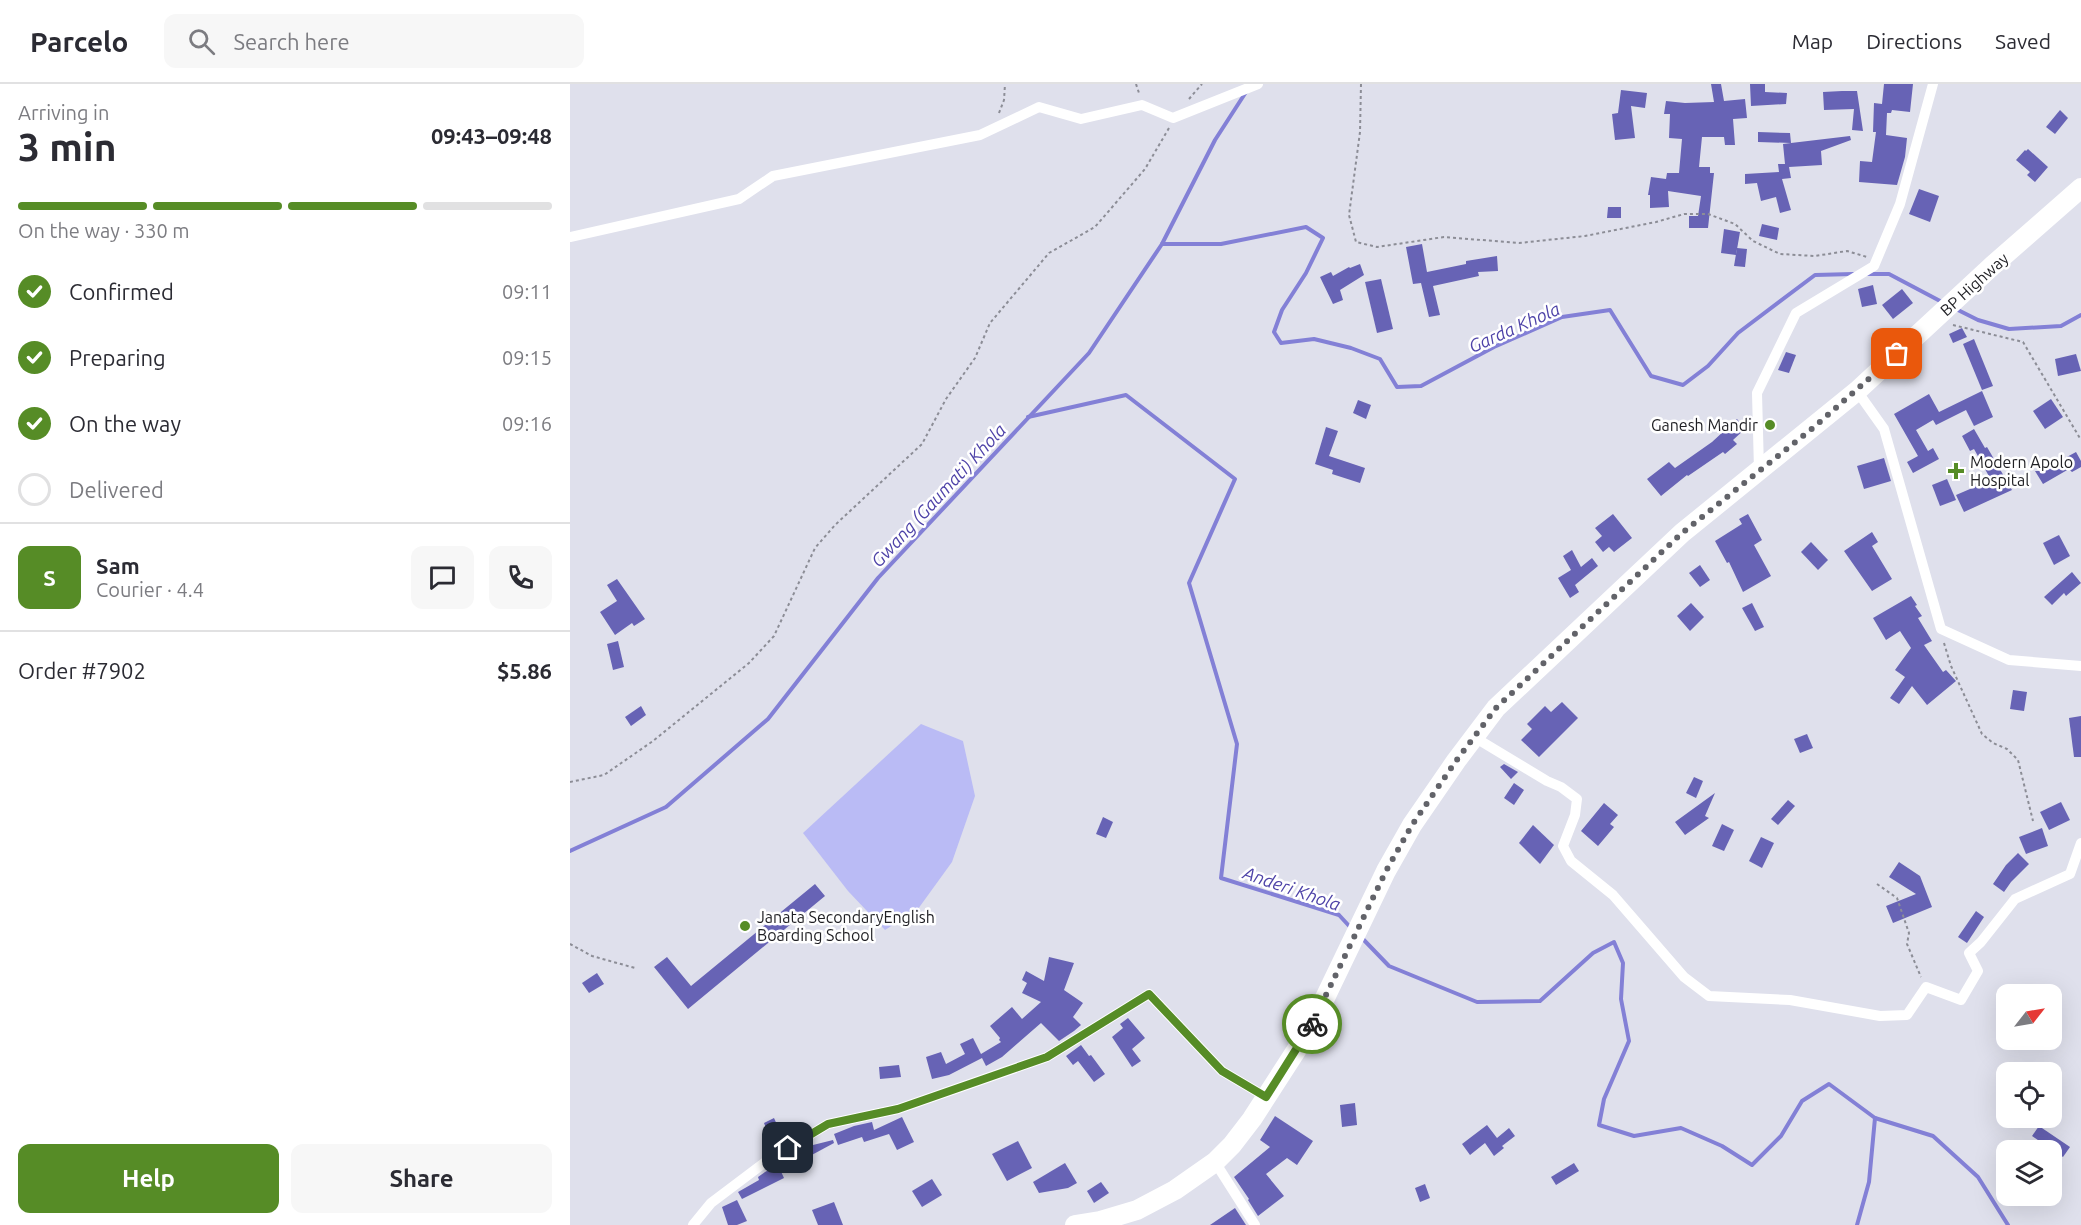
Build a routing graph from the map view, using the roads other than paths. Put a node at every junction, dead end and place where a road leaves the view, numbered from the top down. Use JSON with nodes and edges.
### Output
{"nodes":[{"id":1,"x":1258,"y":84,"type":"edge"},
{"id":2,"x":1932,"y":84,"type":"edge"},
{"id":3,"x":2081,"y":188,"type":"edge"},
{"id":4,"x":570,"y":237,"type":"edge"},
{"id":5,"x":1857,"y":391,"type":"junction"},
{"id":6,"x":1759,"y":470,"type":"junction"},
{"id":7,"x":2081,"y":666,"type":"edge"},
{"id":8,"x":1474,"y":737,"type":"junction"},
{"id":9,"x":2081,"y":843,"type":"edge"},
{"id":10,"x":1266,"y":1097,"type":"junction"},
{"id":11,"x":1215,"y":1162,"type":"junction"},
{"id":12,"x":693,"y":1225,"type":"edge"},
{"id":13,"x":1075,"y":1225,"type":"edge"},
{"id":14,"x":1255,"y":1225,"type":"edge"}],
"edges":[{"from":1,"to":4,"type":"street"},
{"from":2,"to":6,"type":"street"},
{"from":3,"to":5,"type":"highway","name":"BP Highway"},
{"from":5,"to":6,"type":"highway","name":"BP Highway"},
{"from":5,"to":7,"type":"street"},
{"from":6,"to":8,"type":"highway","name":"BP Highway"},
{"from":8,"to":9,"type":"street"},
{"from":8,"to":10,"type":"highway","name":"BP Highway"},
{"from":10,"to":11,"type":"highway","name":"BP Highway"},
{"from":10,"to":12,"type":"street"},
{"from":11,"to":13,"type":"highway","name":"BP Highway"},
{"from":11,"to":14,"type":"street"}]}
